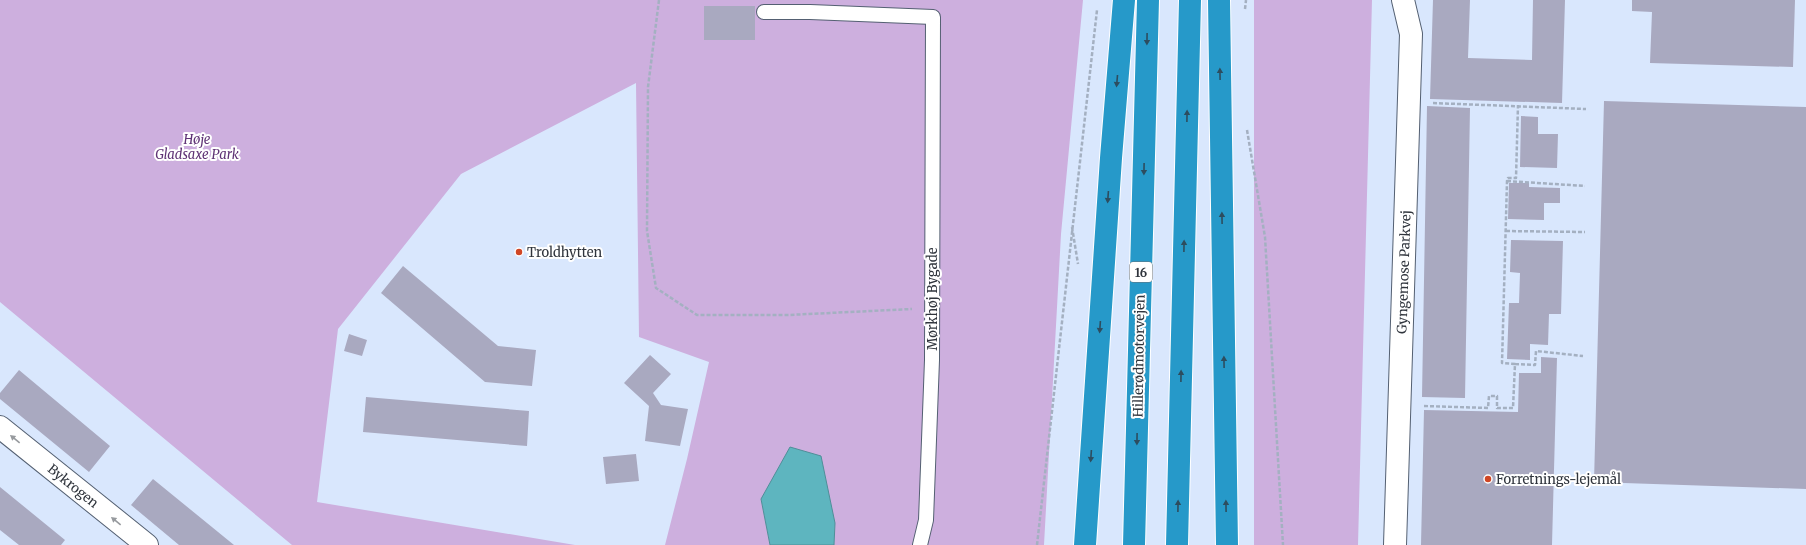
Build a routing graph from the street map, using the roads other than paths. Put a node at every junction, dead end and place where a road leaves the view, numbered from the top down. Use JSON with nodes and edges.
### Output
{"nodes":[{"id":1,"x":1124,"y":0,"type":"edge"},
{"id":2,"x":1148,"y":0,"type":"edge"},
{"id":3,"x":1190,"y":0,"type":"edge"},
{"id":4,"x":1219,"y":0,"type":"edge"},
{"id":5,"x":1403,"y":0,"type":"edge"},
{"id":6,"x":764,"y":12,"type":"dead end"},
{"id":7,"x":0,"y":427,"type":"edge"},
{"id":8,"x":147,"y":545,"type":"edge"},
{"id":9,"x":920,"y":545,"type":"edge"},
{"id":10,"x":1085,"y":545,"type":"edge"},
{"id":11,"x":1134,"y":545,"type":"edge"},
{"id":12,"x":1177,"y":545,"type":"edge"},
{"id":13,"x":1227,"y":545,"type":"edge"},
{"id":14,"x":1395,"y":545,"type":"edge"}],
"edges":[{"from":1,"to":10,"type":"highway","one_way":true},
{"from":2,"to":11,"type":"highway","name":"Hillerødmotorvejen","number":"16","one_way":true},
{"from":12,"to":3,"type":"highway","one_way":true},
{"from":13,"to":4,"type":"highway","one_way":true},
{"from":5,"to":14,"type":"street","name":"Gyngemose Parkvej"},
{"from":6,"to":9,"type":"lane","name":"Mørkhøj Bygade"},
{"from":8,"to":7,"type":"street","name":"Bykrogen","one_way":true}]}
